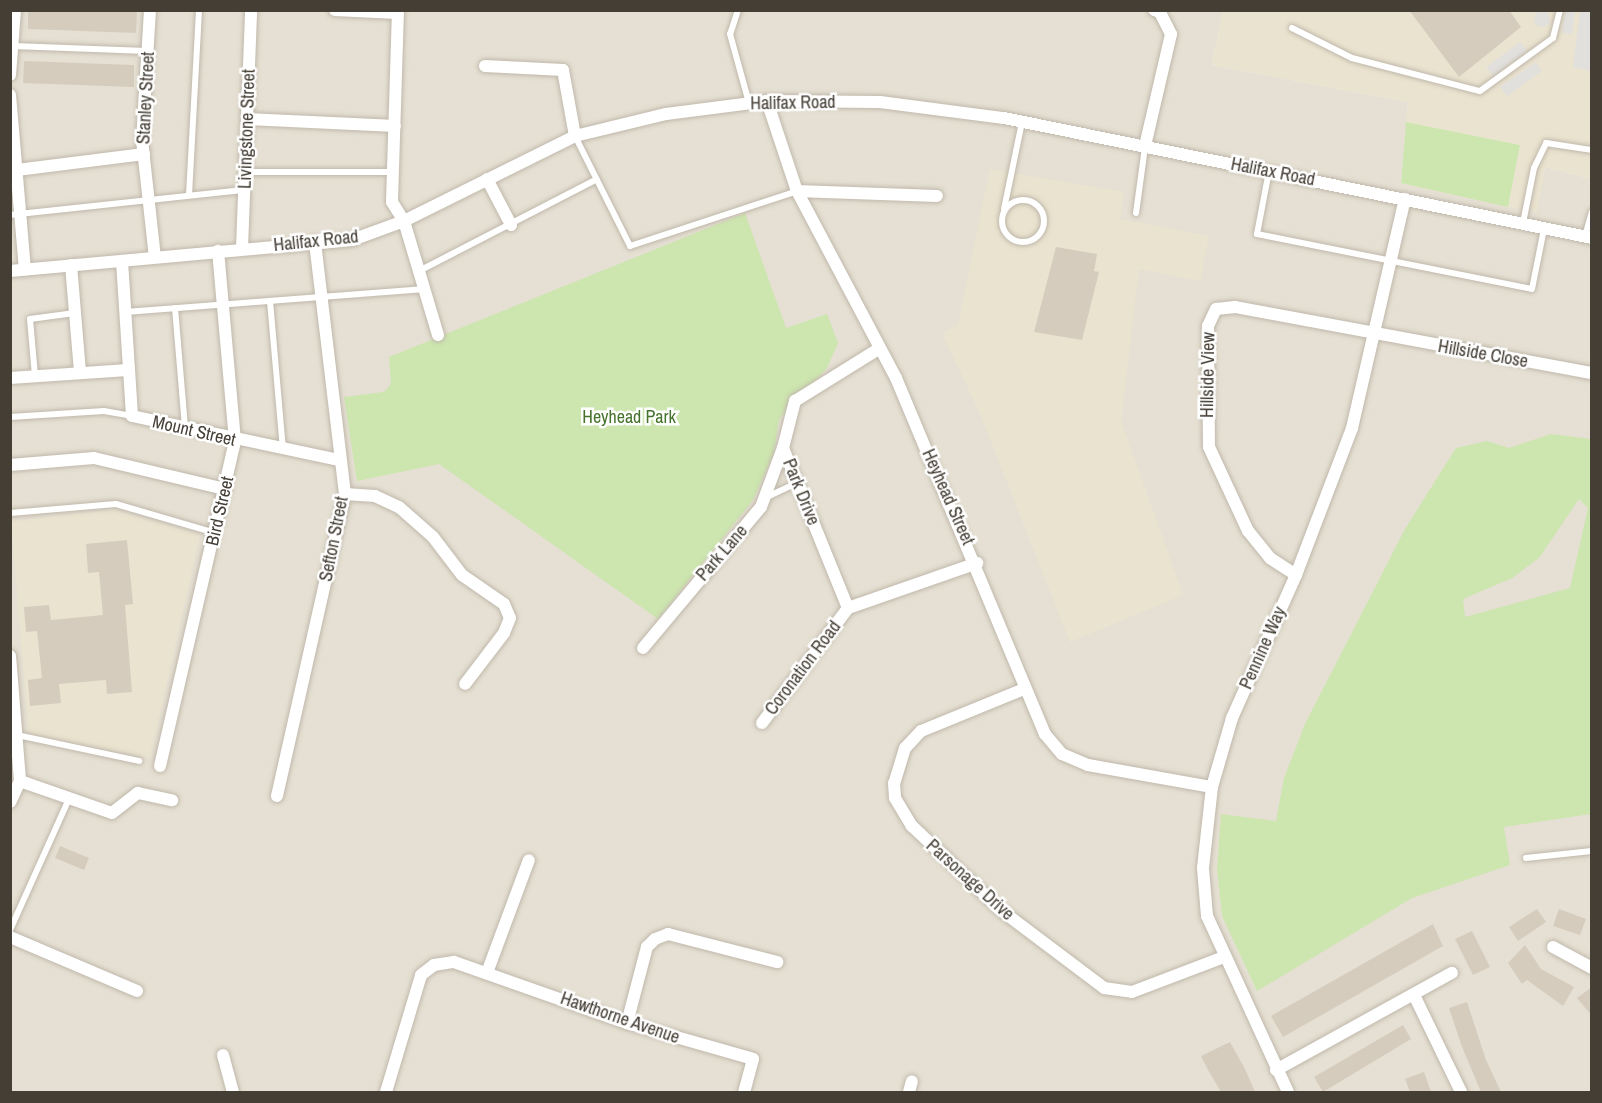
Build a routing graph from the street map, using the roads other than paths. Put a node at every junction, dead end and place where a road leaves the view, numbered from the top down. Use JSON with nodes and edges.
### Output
{"nodes":[{"id":1,"x":15,"y":10,"type":"edge"},
{"id":2,"x":150,"y":10,"type":"edge"},
{"id":3,"x":198,"y":10,"type":"edge"},
{"id":4,"x":251,"y":10,"type":"edge"},
{"id":5,"x":335,"y":10,"type":"edge"},
{"id":6,"x":738,"y":10,"type":"edge"},
{"id":7,"x":1154,"y":10,"type":"edge"},
{"id":8,"x":1560,"y":10,"type":"edge"},
{"id":9,"x":398,"y":12,"type":"edge"},
{"id":10,"x":1292,"y":28,"type":"dead end"},
{"id":11,"x":13,"y":46,"type":"junction"},
{"id":12,"x":148,"y":51,"type":"junction"},
{"id":13,"x":484,"y":66,"type":"dead end"},
{"id":14,"x":10,"y":75,"type":"edge"},
{"id":15,"x":10,"y":95,"type":"edge"},
{"id":16,"x":767,"y":101,"type":"junction"},
{"id":17,"x":749,"y":104,"type":"junction"},
{"id":18,"x":248,"y":119,"type":"junction"},
{"id":19,"x":1022,"y":122,"type":"junction"},
{"id":20,"x":395,"y":126,"type":"junction"},
{"id":21,"x":575,"y":136,"type":"junction"},
{"id":22,"x":1145,"y":146,"type":"junction"},
{"id":23,"x":1592,"y":150,"type":"edge"},
{"id":24,"x":144,"y":154,"type":"junction"},
{"id":25,"x":14,"y":170,"type":"edge"},
{"id":26,"x":1269,"y":171,"type":"junction"},
{"id":27,"x":246,"y":172,"type":"junction"},
{"id":28,"x":393,"y":172,"type":"junction"},
{"id":29,"x":488,"y":179,"type":"junction"},
{"id":30,"x":597,"y":179,"type":"junction"},
{"id":31,"x":245,"y":190,"type":"junction"},
{"id":32,"x":797,"y":190,"type":"junction"},
{"id":33,"x":189,"y":195,"type":"junction"},
{"id":34,"x":937,"y":196,"type":"dead end"},
{"id":35,"x":148,"y":198,"type":"junction"},
{"id":36,"x":1405,"y":199,"type":"junction"},
{"id":37,"x":1003,"y":212,"type":"junction"},
{"id":38,"x":1592,"y":212,"type":"edge"},
{"id":39,"x":1136,"y":213,"type":"dead end"},
{"id":40,"x":15,"y":214,"type":"edge"},
{"id":41,"x":404,"y":221,"type":"junction"},
{"id":42,"x":1523,"y":224,"type":"junction"},
{"id":43,"x":511,"y":225,"type":"junction"},
{"id":44,"x":1544,"y":229,"type":"junction"},
{"id":45,"x":1588,"y":237,"type":"edge"},
{"id":46,"x":315,"y":243,"type":"junction"},
{"id":47,"x":242,"y":248,"type":"junction"},
{"id":48,"x":218,"y":251,"type":"junction"},
{"id":49,"x":154,"y":257,"type":"junction"},
{"id":50,"x":122,"y":261,"type":"junction"},
{"id":51,"x":1391,"y":262,"type":"junction"},
{"id":52,"x":71,"y":265,"type":"junction"},
{"id":53,"x":25,"y":270,"type":"junction"},
{"id":54,"x":10,"y":271,"type":"edge"},
{"id":55,"x":417,"y":272,"type":"junction"},
{"id":56,"x":422,"y":289,"type":"junction"},
{"id":57,"x":321,"y":298,"type":"junction"},
{"id":58,"x":270,"y":301,"type":"junction"},
{"id":59,"x":223,"y":304,"type":"junction"},
{"id":60,"x":175,"y":308,"type":"junction"},
{"id":61,"x":125,"y":312,"type":"junction"},
{"id":62,"x":75,"y":313,"type":"junction"},
{"id":63,"x":1375,"y":334,"type":"junction"},
{"id":64,"x":438,"y":335,"type":"dead end"},
{"id":65,"x":880,"y":348,"type":"junction"},
{"id":66,"x":128,"y":370,"type":"junction"},
{"id":67,"x":80,"y":373,"type":"junction"},
{"id":68,"x":1592,"y":373,"type":"edge"},
{"id":69,"x":35,"y":376,"type":"junction"},
{"id":70,"x":10,"y":378,"type":"edge"},
{"id":71,"x":132,"y":416,"type":"junction"},
{"id":72,"x":10,"y":417,"type":"edge"},
{"id":73,"x":185,"y":429,"type":"junction"},
{"id":74,"x":235,"y":441,"type":"junction"},
{"id":75,"x":783,"y":448,"type":"junction"},
{"id":76,"x":283,"y":450,"type":"junction"},
{"id":77,"x":339,"y":460,"type":"junction"},
{"id":78,"x":10,"y":465,"type":"edge"},
{"id":79,"x":797,"y":483,"type":"junction"},
{"id":80,"x":225,"y":489,"type":"junction"},
{"id":81,"x":345,"y":494,"type":"junction"},
{"id":82,"x":769,"y":496,"type":"junction"},
{"id":83,"x":10,"y":513,"type":"edge"},
{"id":84,"x":216,"y":533,"type":"junction"},
{"id":85,"x":977,"y":563,"type":"junction"},
{"id":86,"x":1296,"y":574,"type":"junction"},
{"id":87,"x":848,"y":608,"type":"junction"},
{"id":88,"x":643,"y":648,"type":"dead end"},
{"id":89,"x":10,"y":656,"type":"edge"},
{"id":90,"x":465,"y":684,"type":"dead end"},
{"id":91,"x":1024,"y":689,"type":"junction"},
{"id":92,"x":762,"y":723,"type":"dead end"},
{"id":93,"x":17,"y":735,"type":"junction"},
{"id":94,"x":139,"y":761,"type":"dead end"},
{"id":95,"x":160,"y":766,"type":"dead end"},
{"id":96,"x":20,"y":781,"type":"junction"},
{"id":97,"x":1212,"y":788,"type":"junction"},
{"id":98,"x":277,"y":796,"type":"dead end"},
{"id":99,"x":69,"y":799,"type":"junction"},
{"id":100,"x":172,"y":800,"type":"dead end"},
{"id":101,"x":10,"y":802,"type":"edge"},
{"id":102,"x":1592,"y":851,"type":"edge"},
{"id":103,"x":1526,"y":858,"type":"dead end"},
{"id":104,"x":529,"y":860,"type":"dead end"},
{"id":105,"x":10,"y":930,"type":"edge"},
{"id":106,"x":10,"y":937,"type":"edge"},
{"id":107,"x":1553,"y":947,"type":"dead end"},
{"id":108,"x":1224,"y":957,"type":"junction"},
{"id":109,"x":777,"y":962,"type":"dead end"},
{"id":110,"x":1592,"y":968,"type":"edge"},
{"id":111,"x":488,"y":970,"type":"junction"},
{"id":112,"x":1452,"y":973,"type":"dead end"},
{"id":113,"x":137,"y":990,"type":"dead end"},
{"id":114,"x":1414,"y":995,"type":"junction"},
{"id":115,"x":627,"y":1023,"type":"junction"},
{"id":116,"x":223,"y":1055,"type":"dead end"},
{"id":117,"x":1276,"y":1070,"type":"junction"},
{"id":118,"x":232,"y":1092,"type":"edge"},
{"id":119,"x":386,"y":1092,"type":"edge"},
{"id":120,"x":744,"y":1092,"type":"edge"},
{"id":121,"x":1288,"y":1092,"type":"edge"},
{"id":122,"x":1461,"y":1092,"type":"edge"}],
"edges":[{"from":1,"to":11,"type":"street"},
{"from":2,"to":12,"type":"street","name":"Stanley Street"},
{"from":3,"to":33,"type":"lane"},
{"from":4,"to":18,"type":"street","name":"Livingstone Street"},
{"from":5,"to":9,"type":"street"},
{"from":6,"to":17,"type":"lane"},
{"from":7,"to":22,"type":"street"},
{"from":8,"to":10,"type":"lane"},
{"from":9,"to":20,"type":"street"},
{"from":11,"to":12,"type":"lane"},
{"from":11,"to":14,"type":"street"},
{"from":12,"to":24,"type":"street","name":"Stanley Street"},
{"from":13,"to":21,"type":"street"},
{"from":15,"to":25,"type":"street"},
{"from":16,"to":17,"type":"street","name":"Halifax Road"},
{"from":16,"to":19,"type":"street","name":"Halifax Road"},
{"from":16,"to":32,"type":"street","name":"Heyhead Street"},
{"from":17,"to":21,"type":"street","name":"Halifax Road"},
{"from":18,"to":20,"type":"street"},
{"from":18,"to":27,"type":"street","name":"Livingstone Street"},
{"from":19,"to":22,"type":"street","name":"Halifax Road"},
{"from":19,"to":37,"type":"lane"},
{"from":20,"to":28,"type":"street"},
{"from":21,"to":29,"type":"street","name":"Halifax Road"},
{"from":21,"to":30,"type":"lane"},
{"from":22,"to":26,"type":"street","name":"Halifax Road"},
{"from":22,"to":39,"type":"lane"},
{"from":23,"to":42,"type":"lane"},
{"from":24,"to":25,"type":"street"},
{"from":24,"to":35,"type":"street","name":"Stanley Street"},
{"from":25,"to":40,"type":"street"},
{"from":26,"to":36,"type":"street","name":"Halifax Road"},
{"from":26,"to":51,"type":"lane"},
{"from":27,"to":28,"type":"lane"},
{"from":27,"to":31,"type":"street","name":"Livingstone Street"},
{"from":28,"to":41,"type":"street"},
{"from":29,"to":41,"type":"street","name":"Halifax Road"},
{"from":29,"to":43,"type":"street"},
{"from":30,"to":32,"type":"lane"},
{"from":30,"to":43,"type":"lane"},
{"from":31,"to":33,"type":"lane"},
{"from":31,"to":47,"type":"street","name":"Livingstone Street"},
{"from":32,"to":34,"type":"street"},
{"from":32,"to":65,"type":"street","name":"Heyhead Street"},
{"from":33,"to":35,"type":"lane"},
{"from":35,"to":40,"type":"lane"},
{"from":35,"to":49,"type":"street","name":"Stanley Street"},
{"from":36,"to":42,"type":"street","name":"Halifax Road"},
{"from":36,"to":51,"type":"street","name":"Pennine Way"},
{"from":37,"to":37,"type":"lane"},
{"from":38,"to":45,"type":"lane"},
{"from":40,"to":53,"type":"street"},
{"from":41,"to":46,"type":"street","name":"Halifax Road"},
{"from":41,"to":55,"type":"street"},
{"from":42,"to":44,"type":"street","name":"Halifax Road"},
{"from":43,"to":55,"type":"lane"},
{"from":44,"to":45,"type":"street","name":"Halifax Road"},
{"from":44,"to":51,"type":"lane"},
{"from":46,"to":47,"type":"street","name":"Halifax Road"},
{"from":46,"to":57,"type":"street","name":"Sefton Street"},
{"from":47,"to":48,"type":"street","name":"Halifax Road"},
{"from":48,"to":49,"type":"street","name":"Halifax Road"},
{"from":48,"to":59,"type":"street","name":"Bird Street"},
{"from":49,"to":50,"type":"street","name":"Halifax Road"},
{"from":50,"to":52,"type":"street","name":"Halifax Road"},
{"from":50,"to":61,"type":"street","name":"Mount Street"},
{"from":51,"to":63,"type":"street","name":"Pennine Way"},
{"from":52,"to":53,"type":"street","name":"Halifax Road"},
{"from":52,"to":62,"type":"street"},
{"from":53,"to":54,"type":"street","name":"Halifax Road"},
{"from":55,"to":56,"type":"street"},
{"from":56,"to":57,"type":"lane"},
{"from":56,"to":64,"type":"street"},
{"from":57,"to":58,"type":"lane"},
{"from":57,"to":77,"type":"street","name":"Sefton Street"},
{"from":58,"to":59,"type":"lane"},
{"from":58,"to":76,"type":"lane"},
{"from":59,"to":60,"type":"lane"},
{"from":59,"to":74,"type":"street","name":"Bird Street"},
{"from":60,"to":61,"type":"lane"},
{"from":60,"to":73,"type":"lane"},
{"from":61,"to":66,"type":"street","name":"Mount Street"},
{"from":62,"to":67,"type":"street"},
{"from":62,"to":69,"type":"lane"},
{"from":63,"to":68,"type":"street","name":"Hillside Close"},
{"from":63,"to":86,"type":"street","name":"Pennine Way"},
{"from":63,"to":86,"type":"street","name":"Hillside View"},
{"from":65,"to":75,"type":"street","name":"Park Drive"},
{"from":65,"to":85,"type":"street","name":"Heyhead Street"},
{"from":66,"to":67,"type":"street"},
{"from":66,"to":71,"type":"street","name":"Mount Street"},
{"from":67,"to":69,"type":"street"},
{"from":69,"to":70,"type":"street"},
{"from":71,"to":72,"type":"lane"},
{"from":71,"to":73,"type":"street","name":"Mount Street"},
{"from":73,"to":74,"type":"street","name":"Mount Street"},
{"from":74,"to":76,"type":"street","name":"Mount Street"},
{"from":74,"to":80,"type":"street","name":"Bird Street"},
{"from":75,"to":79,"type":"street","name":"Park Drive"},
{"from":75,"to":82,"type":"street","name":"Park Lane"},
{"from":76,"to":77,"type":"street","name":"Mount Street"},
{"from":77,"to":81,"type":"street","name":"Sefton Street"},
{"from":78,"to":80,"type":"street"},
{"from":79,"to":82,"type":"lane"},
{"from":79,"to":87,"type":"street","name":"Park Drive"},
{"from":80,"to":84,"type":"street","name":"Bird Street"},
{"from":81,"to":90,"type":"street"},
{"from":81,"to":98,"type":"street","name":"Sefton Street"},
{"from":82,"to":88,"type":"street","name":"Park Lane"},
{"from":83,"to":84,"type":"lane"},
{"from":84,"to":95,"type":"street","name":"Bird Street"},
{"from":85,"to":87,"type":"street","name":"Coronation Road"},
{"from":85,"to":91,"type":"street","name":"Heyhead Street"},
{"from":86,"to":97,"type":"street","name":"Pennine Way"},
{"from":87,"to":92,"type":"street","name":"Coronation Road"},
{"from":89,"to":93,"type":"street"},
{"from":91,"to":97,"type":"street","name":"Heyhead Street"},
{"from":91,"to":108,"type":"street","name":"Parsonage Drive"},
{"from":93,"to":94,"type":"lane"},
{"from":93,"to":96,"type":"street"},
{"from":96,"to":99,"type":"street"},
{"from":96,"to":101,"type":"street"},
{"from":97,"to":108,"type":"street","name":"Pennine Way"},
{"from":99,"to":100,"type":"street"},
{"from":99,"to":105,"type":"lane"},
{"from":102,"to":103,"type":"lane"},
{"from":104,"to":111,"type":"street"},
{"from":106,"to":113,"type":"street"},
{"from":107,"to":110,"type":"street"},
{"from":108,"to":117,"type":"street","name":"Pennine Way"},
{"from":109,"to":115,"type":"street"},
{"from":111,"to":115,"type":"street","name":"Hawthorne Avenue"},
{"from":111,"to":119,"type":"street","name":"Hawthorne Avenue"},
{"from":112,"to":114,"type":"street"},
{"from":114,"to":117,"type":"street"},
{"from":114,"to":122,"type":"street"},
{"from":115,"to":120,"type":"street","name":"Hawthorne Avenue"},
{"from":116,"to":118,"type":"street"},
{"from":117,"to":121,"type":"street","name":"Pennine Way"}]}
